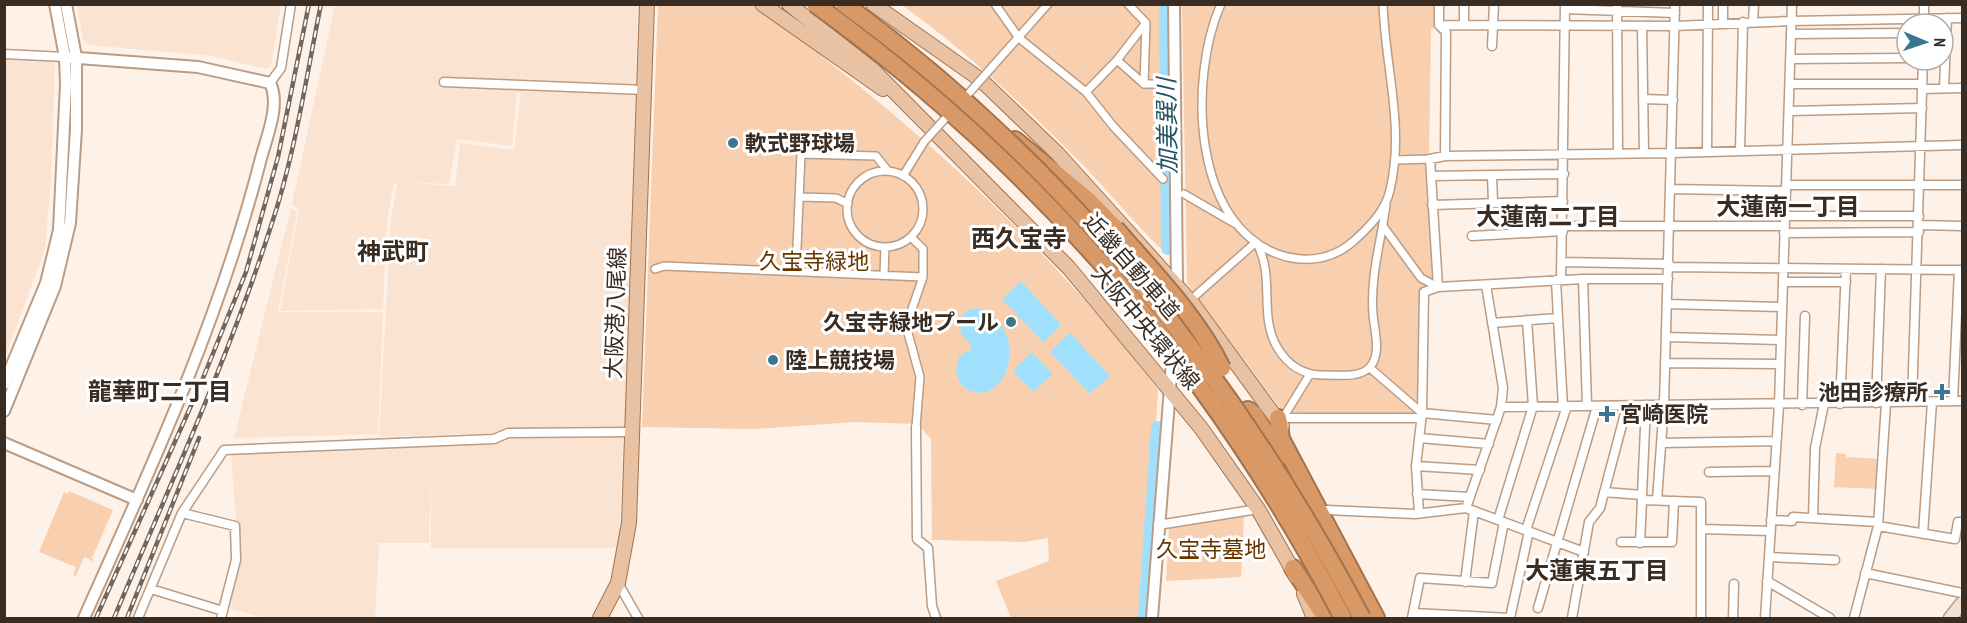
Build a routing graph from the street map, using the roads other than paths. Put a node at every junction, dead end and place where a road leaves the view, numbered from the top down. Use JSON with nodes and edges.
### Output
{"nodes":[{"id":1,"x":55,"y":4,"type":"edge"},
{"id":2,"x":66,"y":4,"type":"edge"},
{"id":3,"x":291,"y":4,"type":"edge"},
{"id":4,"x":647,"y":4,"type":"edge"},
{"id":5,"x":762,"y":4,"type":"edge"},
{"id":6,"x":789,"y":4,"type":"edge"},
{"id":7,"x":815,"y":4,"type":"edge"},
{"id":8,"x":844,"y":4,"type":"edge"},
{"id":9,"x":873,"y":4,"type":"edge"},
{"id":10,"x":888,"y":4,"type":"edge"},
{"id":11,"x":995,"y":4,"type":"edge"},
{"id":12,"x":1048,"y":4,"type":"edge"},
{"id":13,"x":1128,"y":4,"type":"edge"},
{"id":14,"x":1174,"y":4,"type":"edge"},
{"id":15,"x":1221,"y":4,"type":"edge"},
{"id":16,"x":1383,"y":4,"type":"edge"},
{"id":17,"x":1439,"y":4,"type":"edge"},
{"id":18,"x":1464,"y":4,"type":"edge"},
{"id":19,"x":1494,"y":4,"type":"edge"},
{"id":20,"x":1708,"y":4,"type":"edge"},
{"id":21,"x":1724,"y":4,"type":"edge"},
{"id":22,"x":1754,"y":4,"type":"edge"},
{"id":23,"x":1792,"y":4,"type":"edge"},
{"id":24,"x":1565,"y":7,"type":"edge"},
{"id":25,"x":1616,"y":8,"type":"edge"},
{"id":26,"x":1675,"y":9,"type":"edge"},
{"id":27,"x":1791,"y":21,"type":"junction"},
{"id":28,"x":1895,"y":21,"type":"edge"},
{"id":29,"x":1743,"y":22,"type":"junction"},
{"id":30,"x":1753,"y":22,"type":"junction"},
{"id":31,"x":1146,"y":23,"type":"junction"},
{"id":32,"x":1723,"y":23,"type":"junction"},
{"id":33,"x":1708,"y":24,"type":"junction"},
{"id":34,"x":1439,"y":25,"type":"junction"},
{"id":35,"x":1464,"y":25,"type":"junction"},
{"id":36,"x":1493,"y":26,"type":"junction"},
{"id":37,"x":1565,"y":26,"type":"junction"},
{"id":38,"x":1616,"y":26,"type":"junction"},
{"id":39,"x":1642,"y":26,"type":"junction"},
{"id":40,"x":1675,"y":26,"type":"junction"},
{"id":41,"x":1895,"y":33,"type":"edge"},
{"id":42,"x":1791,"y":34,"type":"junction"},
{"id":43,"x":1019,"y":38,"type":"junction"},
{"id":44,"x":1492,"y":46,"type":"dead end"},
{"id":45,"x":4,"y":54,"type":"edge"},
{"id":46,"x":70,"y":57,"type":"junction"},
{"id":47,"x":1895,"y":58,"type":"edge"},
{"id":48,"x":1791,"y":59,"type":"junction"},
{"id":49,"x":1117,"y":60,"type":"junction"},
{"id":50,"x":1923,"y":72,"type":"edge"},
{"id":51,"x":1945,"y":72,"type":"edge"},
{"id":52,"x":981,"y":80,"type":"junction"},
{"id":53,"x":444,"y":82,"type":"dead end"},
{"id":54,"x":270,"y":83,"type":"junction"},
{"id":55,"x":1144,"y":84,"type":"junction"},
{"id":56,"x":1170,"y":84,"type":"dead end"},
{"id":57,"x":1790,"y":84,"type":"junction"},
{"id":58,"x":1922,"y":86,"type":"junction"},
{"id":59,"x":1944,"y":88,"type":"junction"},
{"id":60,"x":1962,"y":88,"type":"edge"},
{"id":61,"x":645,"y":90,"type":"junction"},
{"id":62,"x":1086,"y":92,"type":"junction"},
{"id":63,"x":1643,"y":99,"type":"junction"},
{"id":64,"x":1673,"y":100,"type":"junction"},
{"id":65,"x":974,"y":108,"type":"junction"},
{"id":66,"x":1922,"y":108,"type":"junction"},
{"id":67,"x":911,"y":110,"type":"junction"},
{"id":68,"x":1789,"y":111,"type":"junction"},
{"id":69,"x":1962,"y":145,"type":"edge"},
{"id":70,"x":1922,"y":146,"type":"junction"},
{"id":71,"x":1787,"y":150,"type":"junction"},
{"id":72,"x":1740,"y":151,"type":"junction"},
{"id":73,"x":1707,"y":152,"type":"junction"},
{"id":74,"x":1564,"y":153,"type":"junction"},
{"id":75,"x":1618,"y":153,"type":"junction"},
{"id":76,"x":1644,"y":153,"type":"junction"},
{"id":77,"x":1672,"y":153,"type":"junction"},
{"id":78,"x":1445,"y":156,"type":"junction"},
{"id":79,"x":1430,"y":159,"type":"junction"},
{"id":80,"x":1395,"y":160,"type":"junction"},
{"id":81,"x":888,"y":171,"type":"junction"},
{"id":82,"x":1564,"y":174,"type":"junction"},
{"id":83,"x":1492,"y":175,"type":"junction"},
{"id":84,"x":903,"y":176,"type":"junction"},
{"id":85,"x":1431,"y":176,"type":"junction"},
{"id":86,"x":1163,"y":179,"type":"dead end"},
{"id":87,"x":1921,"y":183,"type":"junction"},
{"id":88,"x":1962,"y":185,"type":"edge"},
{"id":89,"x":1786,"y":188,"type":"junction"},
{"id":90,"x":1671,"y":189,"type":"junction"},
{"id":91,"x":1184,"y":194,"type":"dead end"},
{"id":92,"x":799,"y":197,"type":"junction"},
{"id":93,"x":1563,"y":201,"type":"junction"},
{"id":94,"x":1493,"y":203,"type":"junction"},
{"id":95,"x":848,"y":204,"type":"junction"},
{"id":96,"x":1386,"y":205,"type":"junction"},
{"id":97,"x":1432,"y":205,"type":"junction"},
{"id":98,"x":1235,"y":224,"type":"junction"},
{"id":99,"x":1919,"y":224,"type":"junction"},
{"id":100,"x":1670,"y":225,"type":"junction"},
{"id":101,"x":1785,"y":225,"type":"junction"},
{"id":102,"x":1383,"y":226,"type":"junction"},
{"id":103,"x":1962,"y":226,"type":"edge"},
{"id":104,"x":1563,"y":229,"type":"junction"},
{"id":105,"x":1472,"y":236,"type":"dead end"},
{"id":106,"x":911,"y":237,"type":"junction"},
{"id":107,"x":1256,"y":242,"type":"junction"},
{"id":108,"x":885,"y":247,"type":"junction"},
{"id":109,"x":1562,"y":262,"type":"junction"},
{"id":110,"x":1669,"y":266,"type":"junction"},
{"id":111,"x":1783,"y":268,"type":"junction"},
{"id":112,"x":655,"y":269,"type":"dead end"},
{"id":113,"x":1846,"y":269,"type":"junction"},
{"id":114,"x":1881,"y":269,"type":"junction"},
{"id":115,"x":1917,"y":270,"type":"junction"},
{"id":116,"x":1961,"y":270,"type":"edge"},
{"id":117,"x":796,"y":271,"type":"junction"},
{"id":118,"x":884,"y":275,"type":"junction"},
{"id":119,"x":923,"y":277,"type":"junction"},
{"id":120,"x":1583,"y":279,"type":"junction"},
{"id":121,"x":1668,"y":279,"type":"junction"},
{"id":122,"x":1559,"y":280,"type":"junction"},
{"id":123,"x":1783,"y":282,"type":"junction"},
{"id":124,"x":1846,"y":282,"type":"junction"},
{"id":125,"x":1176,"y":284,"type":"junction"},
{"id":126,"x":1486,"y":285,"type":"junction"},
{"id":127,"x":1438,"y":286,"type":"junction"},
{"id":128,"x":1195,"y":296,"type":"dead end"},
{"id":129,"x":1667,"y":304,"type":"junction"},
{"id":130,"x":1782,"y":307,"type":"junction"},
{"id":131,"x":1805,"y":316,"type":"dead end"},
{"id":132,"x":1558,"y":318,"type":"junction"},
{"id":133,"x":1527,"y":320,"type":"junction"},
{"id":134,"x":1492,"y":323,"type":"junction"},
{"id":135,"x":1666,"y":338,"type":"junction"},
{"id":136,"x":1781,"y":340,"type":"junction"},
{"id":137,"x":1665,"y":363,"type":"junction"},
{"id":138,"x":1780,"y":364,"type":"junction"},
{"id":139,"x":1370,"y":368,"type":"junction"},
{"id":140,"x":1310,"y":374,"type":"junction"},
{"id":141,"x":4,"y":384,"type":"edge"},
{"id":142,"x":1171,"y":390,"type":"junction"},
{"id":143,"x":1953,"y":401,"type":"junction"},
{"id":144,"x":1962,"y":401,"type":"edge"},
{"id":145,"x":1912,"y":402,"type":"junction"},
{"id":146,"x":1932,"y":402,"type":"junction"},
{"id":147,"x":1876,"y":403,"type":"junction"},
{"id":148,"x":1886,"y":403,"type":"junction"},
{"id":149,"x":1664,"y":404,"type":"junction"},
{"id":150,"x":1824,"y":404,"type":"junction"},
{"id":151,"x":1840,"y":404,"type":"junction"},
{"id":152,"x":1646,"y":405,"type":"junction"},
{"id":153,"x":1779,"y":405,"type":"junction"},
{"id":154,"x":1802,"y":405,"type":"junction"},
{"id":155,"x":1533,"y":406,"type":"junction"},
{"id":156,"x":1565,"y":406,"type":"junction"},
{"id":157,"x":1587,"y":406,"type":"junction"},
{"id":158,"x":1597,"y":406,"type":"junction"},
{"id":159,"x":1627,"y":406,"type":"junction"},
{"id":160,"x":1502,"y":407,"type":"junction"},
{"id":161,"x":4,"y":411,"type":"edge"},
{"id":162,"x":1421,"y":416,"type":"junction"},
{"id":163,"x":1280,"y":418,"type":"junction"},
{"id":164,"x":1497,"y":420,"type":"junction"},
{"id":165,"x":916,"y":427,"type":"joint"},
{"id":166,"x":631,"y":432,"type":"junction"},
{"id":167,"x":1419,"y":438,"type":"junction"},
{"id":168,"x":1776,"y":441,"type":"junction"},
{"id":169,"x":4,"y":443,"type":"edge"},
{"id":170,"x":1661,"y":443,"type":"junction"},
{"id":171,"x":1489,"y":444,"type":"junction"},
{"id":172,"x":1416,"y":466,"type":"junction"},
{"id":173,"x":1480,"y":470,"type":"junction"},
{"id":174,"x":1774,"y":471,"type":"junction"},
{"id":175,"x":1709,"y":472,"type":"dead end"},
{"id":176,"x":1604,"y":492,"type":"junction"},
{"id":177,"x":1417,"y":494,"type":"junction"},
{"id":178,"x":1470,"y":497,"type":"junction"},
{"id":179,"x":1642,"y":497,"type":"junction"},
{"id":180,"x":137,"y":500,"type":"junction"},
{"id":181,"x":1657,"y":500,"type":"junction"},
{"id":182,"x":1674,"y":501,"type":"junction"},
{"id":183,"x":1258,"y":509,"type":"junction"},
{"id":184,"x":1327,"y":510,"type":"junction"},
{"id":185,"x":1470,"y":510,"type":"junction"},
{"id":186,"x":182,"y":513,"type":"junction"},
{"id":187,"x":1419,"y":513,"type":"junction"},
{"id":188,"x":1813,"y":518,"type":"junction"},
{"id":189,"x":1771,"y":520,"type":"junction"},
{"id":190,"x":1501,"y":521,"type":"junction"},
{"id":191,"x":1962,"y":522,"type":"edge"},
{"id":192,"x":1878,"y":524,"type":"junction"},
{"id":193,"x":1158,"y":525,"type":"junction"},
{"id":194,"x":1702,"y":529,"type":"junction"},
{"id":195,"x":1527,"y":531,"type":"junction"},
{"id":196,"x":1770,"y":531,"type":"junction"},
{"id":197,"x":1923,"y":534,"type":"junction"},
{"id":198,"x":1556,"y":541,"type":"junction"},
{"id":199,"x":1621,"y":542,"type":"dead end"},
{"id":200,"x":1640,"y":543,"type":"junction"},
{"id":201,"x":1339,"y":551,"type":"junction"},
{"id":202,"x":1584,"y":552,"type":"junction"},
{"id":203,"x":1769,"y":557,"type":"junction"},
{"id":204,"x":1835,"y":560,"type":"dead end"},
{"id":205,"x":1293,"y":568,"type":"junction"},
{"id":206,"x":1865,"y":573,"type":"junction"},
{"id":207,"x":1767,"y":581,"type":"junction"},
{"id":208,"x":1465,"y":582,"type":"junction"},
{"id":209,"x":618,"y":584,"type":"junction"},
{"id":210,"x":1734,"y":584,"type":"dead end"},
{"id":211,"x":151,"y":589,"type":"junction"},
{"id":212,"x":1962,"y":593,"type":"edge"},
{"id":213,"x":1962,"y":604,"type":"edge"},
{"id":214,"x":1538,"y":608,"type":"dead end"},
{"id":215,"x":222,"y":615,"type":"edge"},
{"id":216,"x":1413,"y":616,"type":"edge"},
{"id":217,"x":1825,"y":617,"type":"edge"},
{"id":218,"x":84,"y":618,"type":"edge"},
{"id":219,"x":138,"y":618,"type":"edge"},
{"id":220,"x":600,"y":618,"type":"edge"},
{"id":221,"x":638,"y":618,"type":"edge"},
{"id":222,"x":936,"y":618,"type":"edge"},
{"id":223,"x":1152,"y":618,"type":"edge"},
{"id":224,"x":1314,"y":618,"type":"edge"},
{"id":225,"x":1326,"y":618,"type":"edge"},
{"id":226,"x":1343,"y":618,"type":"edge"},
{"id":227,"x":1362,"y":618,"type":"edge"},
{"id":228,"x":1376,"y":618,"type":"edge"},
{"id":229,"x":1383,"y":618,"type":"edge"},
{"id":230,"x":1510,"y":618,"type":"edge"},
{"id":231,"x":1572,"y":618,"type":"edge"},
{"id":232,"x":1701,"y":618,"type":"edge"},
{"id":233,"x":1733,"y":618,"type":"edge"},
{"id":234,"x":1765,"y":618,"type":"edge"},
{"id":235,"x":1854,"y":618,"type":"edge"},
{"id":236,"x":1950,"y":618,"type":"edge"}],
"edges":[{"from":1,"to":46,"type":"street"},
{"from":2,"to":46,"type":"street"},
{"from":3,"to":54,"type":"street"},
{"from":4,"to":61,"type":"main road","name":"大阪港八尾線"},
{"from":5,"to":67,"type":"main road"},
{"from":6,"to":67,"type":"main road","name":"大阪中央環状線"},
{"from":7,"to":226,"type":"highway","name":"近畿自動車道","bridge":true},
{"from":8,"to":65,"type":"highway","name":"近畿自動車道","bridge":true},
{"from":9,"to":52,"type":"main road"},
{"from":10,"to":52,"type":"main road"},
{"from":11,"to":43,"type":"street"},
{"from":12,"to":43,"type":"street"},
{"from":13,"to":31,"type":"street"},
{"from":14,"to":125,"type":"street"},
{"from":15,"to":98,"type":"street"},
{"from":16,"to":80,"type":"street"},
{"from":17,"to":34,"type":"street"},
{"from":18,"to":35,"type":"street"},
{"from":19,"to":36,"type":"street"},
{"from":20,"to":33,"type":"street"},
{"from":21,"to":32,"type":"street"},
{"from":22,"to":30,"type":"street"},
{"from":23,"to":27,"type":"street"},
{"from":24,"to":25,"type":"street"},
{"from":24,"to":37,"type":"street"},
{"from":25,"to":26,"type":"street"},
{"from":25,"to":38,"type":"street"},
{"from":26,"to":40,"type":"street"},
{"from":27,"to":28,"type":"street"},
{"from":27,"to":30,"type":"street"},
{"from":27,"to":42,"type":"street"},
{"from":29,"to":30,"type":"street"},
{"from":29,"to":32,"type":"street"},
{"from":29,"to":72,"type":"street"},
{"from":31,"to":49,"type":"street"},
{"from":31,"to":55,"type":"street"},
{"from":32,"to":33,"type":"street"},
{"from":33,"to":40,"type":"street"},
{"from":33,"to":73,"type":"street"},
{"from":34,"to":35,"type":"street"},
{"from":34,"to":78,"type":"street"},
{"from":35,"to":36,"type":"street"},
{"from":36,"to":37,"type":"street"},
{"from":36,"to":44,"type":"street"},
{"from":37,"to":38,"type":"street"},
{"from":37,"to":74,"type":"street"},
{"from":38,"to":39,"type":"street"},
{"from":38,"to":75,"type":"street"},
{"from":39,"to":40,"type":"street"},
{"from":39,"to":63,"type":"street"},
{"from":40,"to":64,"type":"street"},
{"from":41,"to":42,"type":"street"},
{"from":42,"to":48,"type":"street"},
{"from":43,"to":62,"type":"street"},
{"from":43,"to":84,"type":"street","bridge":true},
{"from":45,"to":46,"type":"street"},
{"from":46,"to":54,"type":"street"},
{"from":46,"to":141,"type":"street"},
{"from":46,"to":161,"type":"street"},
{"from":47,"to":48,"type":"street"},
{"from":48,"to":57,"type":"street"},
{"from":49,"to":55,"type":"street"},
{"from":49,"to":62,"type":"street"},
{"from":50,"to":58,"type":"street"},
{"from":51,"to":59,"type":"street"},
{"from":52,"to":125,"type":"main road"},
{"from":53,"to":61,"type":"street"},
{"from":54,"to":180,"type":"street"},
{"from":55,"to":56,"type":"street"},
{"from":57,"to":58,"type":"street"},
{"from":57,"to":68,"type":"street"},
{"from":58,"to":59,"type":"street"},
{"from":58,"to":66,"type":"street"},
{"from":59,"to":60,"type":"street"},
{"from":61,"to":166,"type":"main road","name":"大阪港八尾線"},
{"from":62,"to":86,"type":"street"},
{"from":63,"to":64,"type":"street"},
{"from":63,"to":76,"type":"street"},
{"from":64,"to":77,"type":"street"},
{"from":65,"to":201,"type":"highway","bridge":true},
{"from":65,"to":227,"type":"highway","name":"近畿自動車道","bridge":true},
{"from":66,"to":68,"type":"street"},
{"from":66,"to":70,"type":"street"},
{"from":67,"to":142,"type":"main road","name":"大阪中央環状線"},
{"from":68,"to":71,"type":"street"},
{"from":69,"to":70,"type":"street"},
{"from":70,"to":71,"type":"street"},
{"from":70,"to":87,"type":"street"},
{"from":71,"to":72,"type":"street"},
{"from":71,"to":89,"type":"street"},
{"from":72,"to":73,"type":"street"},
{"from":73,"to":77,"type":"street"},
{"from":74,"to":75,"type":"street"},
{"from":74,"to":78,"type":"street"},
{"from":74,"to":82,"type":"street"},
{"from":75,"to":76,"type":"street"},
{"from":76,"to":77,"type":"street"},
{"from":77,"to":90,"type":"street"},
{"from":78,"to":79,"type":"street"},
{"from":79,"to":80,"type":"street"},
{"from":79,"to":85,"type":"street"},
{"from":80,"to":96,"type":"street"},
{"from":81,"to":84,"type":"street"},
{"from":81,"to":92,"type":"street"},
{"from":81,"to":95,"type":"street"},
{"from":82,"to":83,"type":"street"},
{"from":82,"to":93,"type":"street"},
{"from":83,"to":85,"type":"street"},
{"from":83,"to":94,"type":"street"},
{"from":84,"to":106,"type":"street"},
{"from":85,"to":97,"type":"street"},
{"from":87,"to":88,"type":"street"},
{"from":87,"to":89,"type":"street"},
{"from":87,"to":99,"type":"street"},
{"from":89,"to":90,"type":"street"},
{"from":89,"to":101,"type":"street"},
{"from":90,"to":100,"type":"street"},
{"from":91,"to":98,"type":"street"},
{"from":92,"to":95,"type":"street"},
{"from":92,"to":117,"type":"street"},
{"from":93,"to":94,"type":"street"},
{"from":93,"to":104,"type":"street"},
{"from":94,"to":97,"type":"street"},
{"from":95,"to":108,"type":"street"},
{"from":96,"to":102,"type":"street"},
{"from":96,"to":107,"type":"street"},
{"from":97,"to":127,"type":"street"},
{"from":98,"to":107,"type":"street"},
{"from":99,"to":101,"type":"street"},
{"from":99,"to":101,"type":"street"},
{"from":99,"to":103,"type":"street"},
{"from":99,"to":115,"type":"street"},
{"from":100,"to":101,"type":"street"},
{"from":100,"to":104,"type":"street"},
{"from":100,"to":110,"type":"street"},
{"from":101,"to":111,"type":"street"},
{"from":102,"to":127,"type":"street"},
{"from":102,"to":139,"type":"street"},
{"from":104,"to":105,"type":"street"},
{"from":104,"to":109,"type":"street"},
{"from":106,"to":108,"type":"street"},
{"from":106,"to":119,"type":"street"},
{"from":107,"to":128,"type":"street"},
{"from":107,"to":140,"type":"street"},
{"from":108,"to":118,"type":"street"},
{"from":109,"to":110,"type":"street"},
{"from":109,"to":122,"type":"street"},
{"from":110,"to":111,"type":"street"},
{"from":110,"to":121,"type":"street"},
{"from":111,"to":113,"type":"street"},
{"from":111,"to":123,"type":"street"},
{"from":112,"to":117,"type":"street"},
{"from":113,"to":114,"type":"street"},
{"from":113,"to":124,"type":"street"},
{"from":114,"to":115,"type":"street"},
{"from":114,"to":147,"type":"street"},
{"from":115,"to":116,"type":"street"},
{"from":115,"to":145,"type":"street"},
{"from":116,"to":143,"type":"street"},
{"from":117,"to":118,"type":"street"},
{"from":118,"to":119,"type":"street"},
{"from":119,"to":165,"type":"street"},
{"from":120,"to":121,"type":"street"},
{"from":120,"to":122,"type":"street"},
{"from":120,"to":157,"type":"street"},
{"from":121,"to":129,"type":"street"},
{"from":122,"to":126,"type":"street"},
{"from":122,"to":132,"type":"street"},
{"from":123,"to":124,"type":"street"},
{"from":123,"to":130,"type":"street"},
{"from":124,"to":151,"type":"street"},
{"from":125,"to":142,"type":"street"},
{"from":125,"to":163,"type":"main road"},
{"from":126,"to":127,"type":"street"},
{"from":126,"to":134,"type":"street"},
{"from":127,"to":162,"type":"street"},
{"from":129,"to":130,"type":"street"},
{"from":129,"to":135,"type":"street"},
{"from":130,"to":136,"type":"street"},
{"from":131,"to":154,"type":"street"},
{"from":132,"to":133,"type":"street"},
{"from":132,"to":156,"type":"street"},
{"from":133,"to":134,"type":"street"},
{"from":133,"to":155,"type":"street"},
{"from":134,"to":160,"type":"street"},
{"from":135,"to":136,"type":"street"},
{"from":135,"to":137,"type":"street"},
{"from":136,"to":138,"type":"street"},
{"from":137,"to":138,"type":"street"},
{"from":137,"to":149,"type":"street"},
{"from":138,"to":153,"type":"street"},
{"from":139,"to":140,"type":"street"},
{"from":139,"to":162,"type":"street"},
{"from":140,"to":163,"type":"street"},
{"from":142,"to":183,"type":"main road","name":"大阪中央環状線"},
{"from":142,"to":193,"type":"street"},
{"from":143,"to":144,"type":"street"},
{"from":143,"to":146,"type":"street"},
{"from":145,"to":146,"type":"street"},
{"from":145,"to":148,"type":"street"},
{"from":146,"to":197,"type":"street"},
{"from":147,"to":148,"type":"street"},
{"from":147,"to":151,"type":"street"},
{"from":148,"to":192,"type":"street"},
{"from":149,"to":152,"type":"street"},
{"from":149,"to":153,"type":"street"},
{"from":149,"to":170,"type":"street"},
{"from":150,"to":151,"type":"street"},
{"from":150,"to":154,"type":"street"},
{"from":150,"to":188,"type":"street"},
{"from":152,"to":159,"type":"street"},
{"from":152,"to":179,"type":"street"},
{"from":153,"to":154,"type":"street"},
{"from":153,"to":168,"type":"street"},
{"from":155,"to":156,"type":"street"},
{"from":155,"to":160,"type":"street"},
{"from":155,"to":190,"type":"street"},
{"from":156,"to":157,"type":"street"},
{"from":156,"to":195,"type":"street"},
{"from":157,"to":158,"type":"street"},
{"from":158,"to":159,"type":"street"},
{"from":158,"to":198,"type":"street"},
{"from":159,"to":176,"type":"street"},
{"from":160,"to":164,"type":"street"},
{"from":162,"to":163,"type":"street"},
{"from":162,"to":164,"type":"street"},
{"from":162,"to":167,"type":"street"},
{"from":163,"to":184,"type":"main road"},
{"from":163,"to":201,"type":"highway"},
{"from":164,"to":171,"type":"street"},
{"from":165,"to":222,"type":"street"},
{"from":166,"to":186,"type":"street"},
{"from":166,"to":209,"type":"main road","name":"大阪港八尾線"},
{"from":167,"to":171,"type":"street"},
{"from":167,"to":172,"type":"street"},
{"from":168,"to":170,"type":"street"},
{"from":168,"to":174,"type":"street"},
{"from":169,"to":180,"type":"street"},
{"from":170,"to":181,"type":"street"},
{"from":171,"to":173,"type":"street"},
{"from":172,"to":173,"type":"street"},
{"from":172,"to":177,"type":"street"},
{"from":173,"to":178,"type":"street"},
{"from":174,"to":175,"type":"street"},
{"from":174,"to":189,"type":"street"},
{"from":176,"to":179,"type":"street"},
{"from":176,"to":202,"type":"street"},
{"from":177,"to":178,"type":"street"},
{"from":177,"to":187,"type":"street"},
{"from":178,"to":185,"type":"street"},
{"from":179,"to":181,"type":"street"},
{"from":179,"to":200,"type":"street"},
{"from":180,"to":218,"type":"street"},
{"from":181,"to":182,"type":"street"},
{"from":182,"to":194,"type":"street"},
{"from":182,"to":200,"type":"street"},
{"from":183,"to":193,"type":"street"},
{"from":183,"to":205,"type":"main road","name":"大阪中央環状線"},
{"from":184,"to":187,"type":"street"},
{"from":184,"to":229,"type":"main road"},
{"from":185,"to":187,"type":"street"},
{"from":185,"to":190,"type":"street"},
{"from":185,"to":208,"type":"street"},
{"from":186,"to":211,"type":"street"},
{"from":186,"to":215,"type":"street"},
{"from":188,"to":189,"type":"street"},
{"from":188,"to":192,"type":"street"},
{"from":189,"to":196,"type":"street"},
{"from":190,"to":195,"type":"street"},
{"from":190,"to":208,"type":"street"},
{"from":191,"to":197,"type":"street"},
{"from":192,"to":197,"type":"street"},
{"from":192,"to":206,"type":"street"},
{"from":193,"to":223,"type":"street"},
{"from":194,"to":196,"type":"street"},
{"from":194,"to":232,"type":"street"},
{"from":195,"to":198,"type":"street"},
{"from":195,"to":230,"type":"street"},
{"from":196,"to":203,"type":"street"},
{"from":198,"to":202,"type":"street"},
{"from":198,"to":214,"type":"street"},
{"from":199,"to":200,"type":"street"},
{"from":201,"to":228,"type":"highway"},
{"from":202,"to":231,"type":"street"},
{"from":203,"to":204,"type":"street"},
{"from":203,"to":207,"type":"street"},
{"from":205,"to":224,"type":"main road","name":"大阪中央環状線"},
{"from":205,"to":225,"type":"highway"},
{"from":206,"to":212,"type":"street"},
{"from":206,"to":235,"type":"street"},
{"from":207,"to":217,"type":"street"},
{"from":207,"to":234,"type":"street"},
{"from":208,"to":216,"type":"street"},
{"from":209,"to":220,"type":"main road","name":"大阪港八尾線"},
{"from":209,"to":221,"type":"street"},
{"from":210,"to":233,"type":"street"},
{"from":211,"to":215,"type":"street"},
{"from":211,"to":219,"type":"street"},
{"from":213,"to":236,"type":"main road"},
{"from":216,"to":230,"type":"street"}]}
